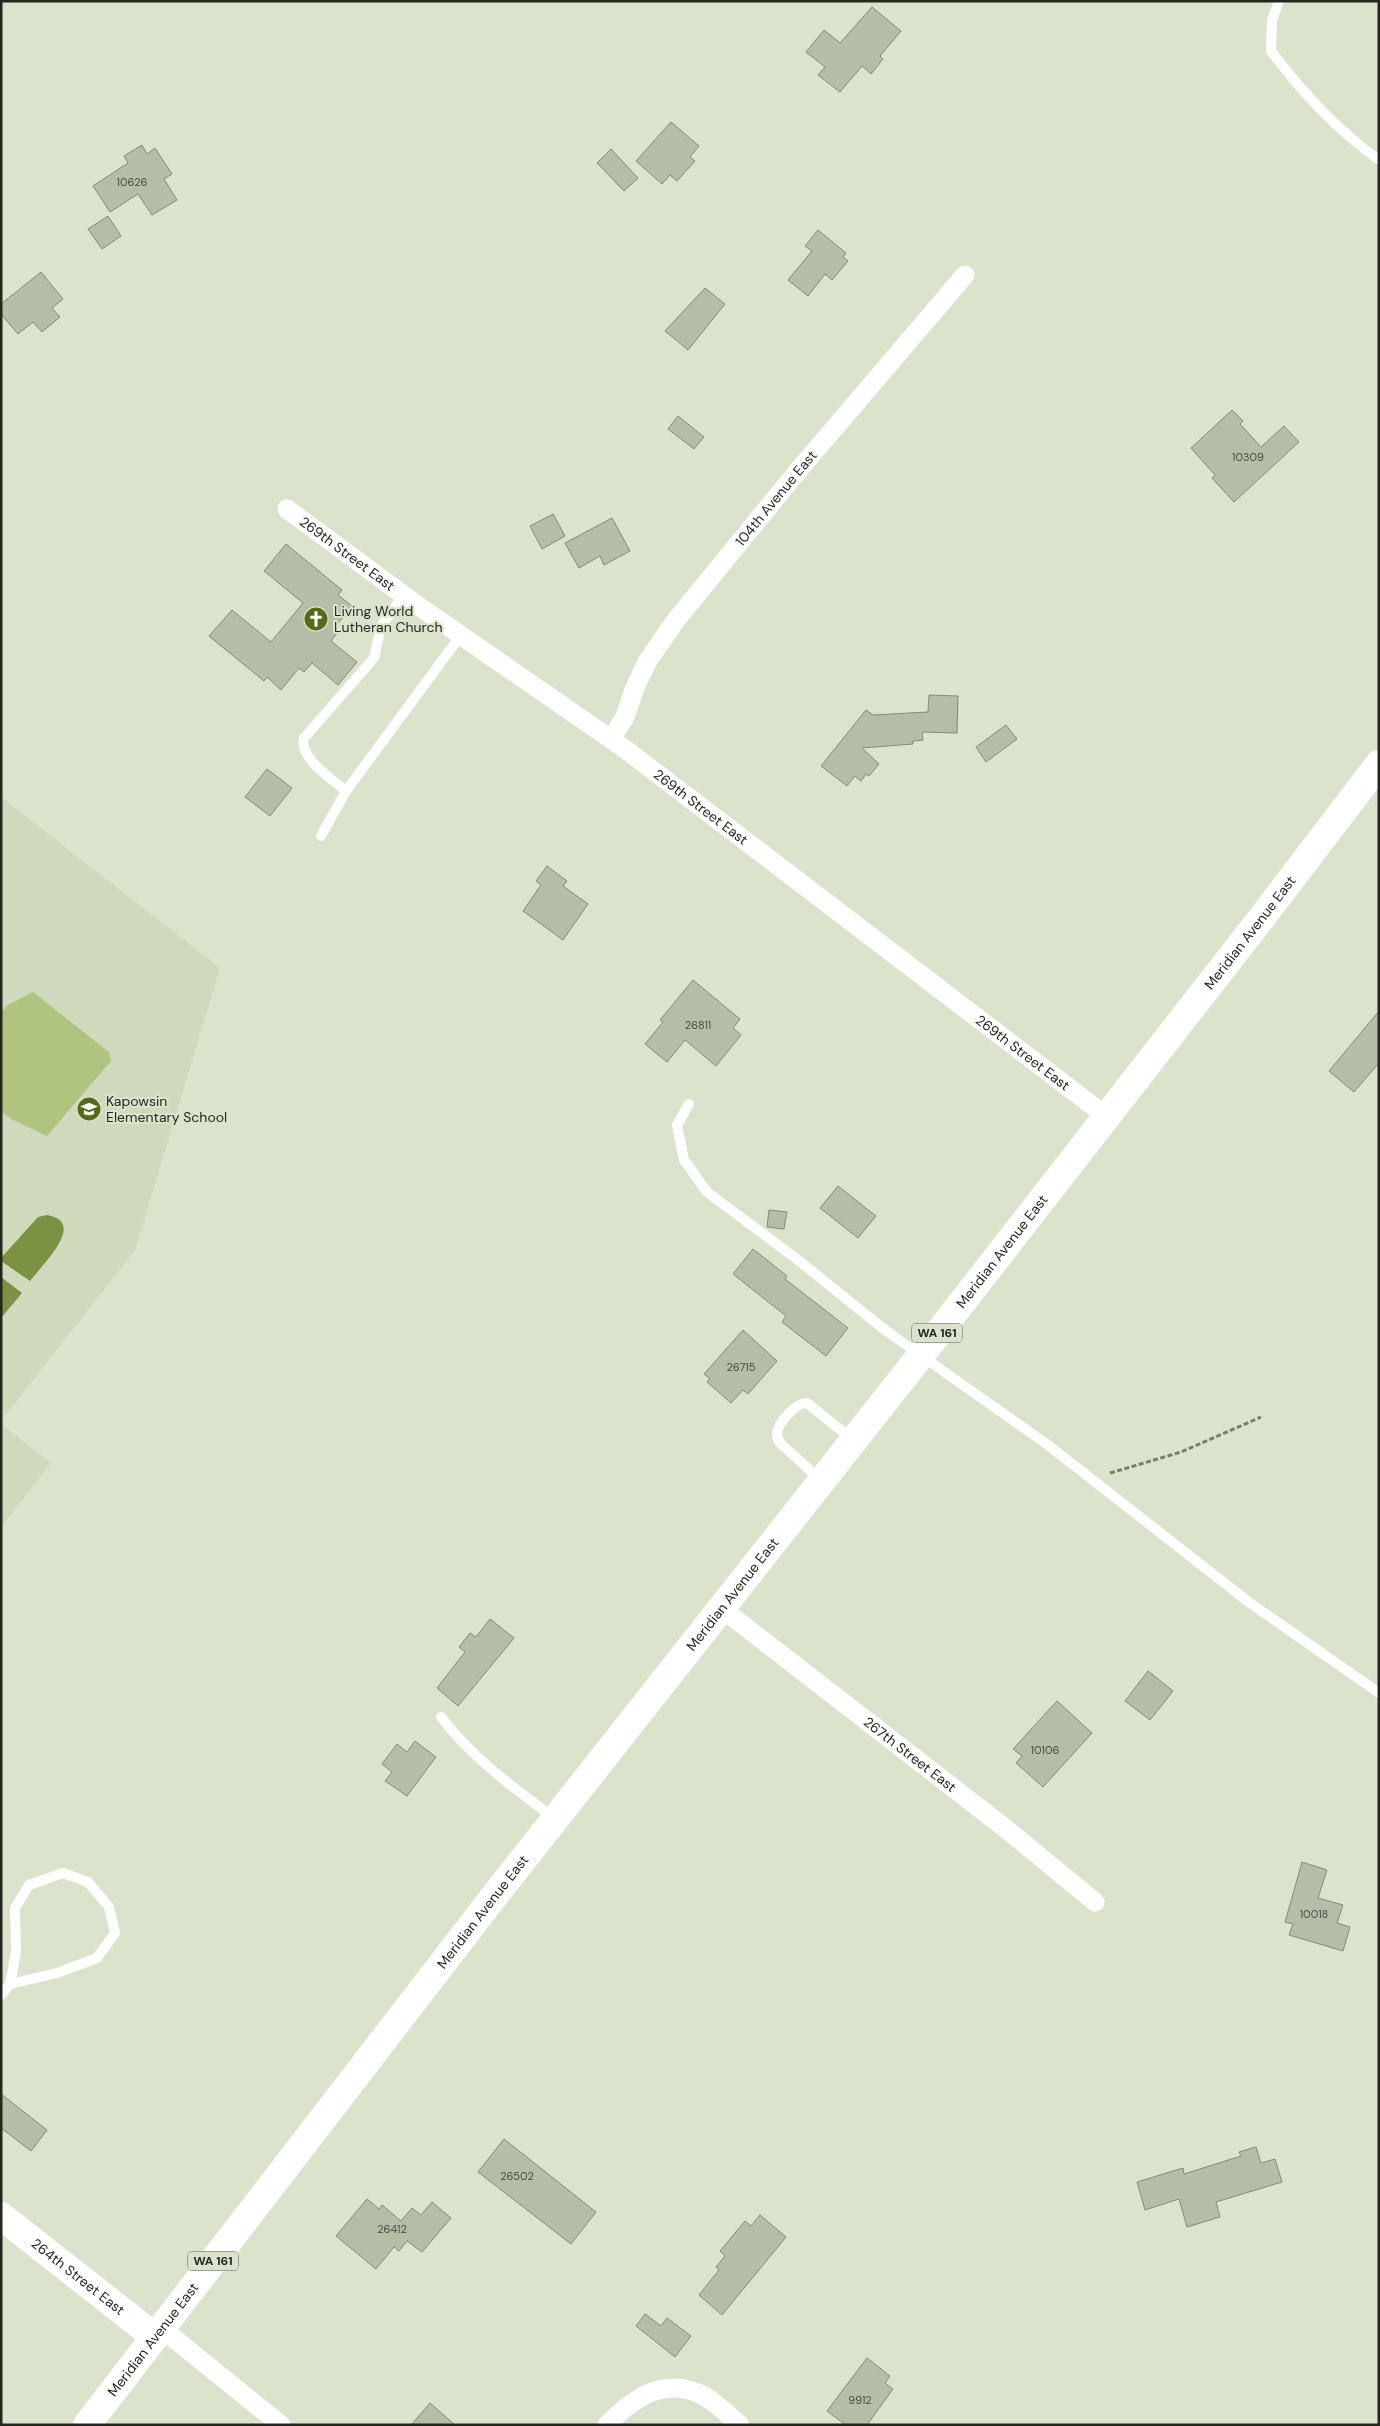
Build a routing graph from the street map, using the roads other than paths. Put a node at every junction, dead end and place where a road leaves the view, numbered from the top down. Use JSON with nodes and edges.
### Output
{"nodes":[{"id":1,"x":1280,"y":1,"type":"edge"},
{"id":2,"x":1379,"y":160,"type":"edge"},
{"id":3,"x":965,"y":275,"type":"dead end"},
{"id":4,"x":287,"y":509,"type":"dead end"},
{"id":5,"x":404,"y":595,"type":"junction"},
{"id":6,"x":461,"y":635,"type":"junction"},
{"id":7,"x":611,"y":739,"type":"junction"},
{"id":8,"x":1379,"y":764,"type":"edge"},
{"id":9,"x":346,"y":791,"type":"junction"},
{"id":10,"x":321,"y":836,"type":"dead end"},
{"id":11,"x":689,"y":1104,"type":"dead end"},
{"id":12,"x":1106,"y":1116,"type":"junction"},
{"id":13,"x":921,"y":1355,"type":"junction"},
{"id":14,"x":854,"y":1441,"type":"junction"},
{"id":15,"x":822,"y":1480,"type":"junction"},
{"id":16,"x":721,"y":1608,"type":"junction"},
{"id":17,"x":1379,"y":1694,"type":"edge"},
{"id":18,"x":441,"y":1717,"type":"dead end"},
{"id":19,"x":555,"y":1819,"type":"junction"},
{"id":20,"x":1096,"y":1902,"type":"dead end"},
{"id":21,"x":10,"y":1984,"type":"junction"},
{"id":22,"x":1,"y":1995,"type":"edge"},
{"id":23,"x":1,"y":2216,"type":"edge"},
{"id":24,"x":158,"y":2332,"type":"junction"},
{"id":25,"x":87,"y":2425,"type":"edge"},
{"id":26,"x":281,"y":2425,"type":"edge"},
{"id":27,"x":607,"y":2425,"type":"edge"},
{"id":28,"x":740,"y":2425,"type":"edge"}],
"edges":[{"from":1,"to":2,"type":"lane"},
{"from":3,"to":7,"type":"street","name":"104th Avenue East"},
{"from":4,"to":5,"type":"street","name":"269th Street East"},
{"from":5,"to":6,"type":"street","name":"269th Street East"},
{"from":5,"to":9,"type":"lane"},
{"from":6,"to":7,"type":"street","name":"269th Street East"},
{"from":6,"to":9,"type":"lane"},
{"from":7,"to":12,"type":"street","name":"269th Street East"},
{"from":8,"to":12,"type":"main road","name":"Meridian Avenue East","number":"WA 161"},
{"from":9,"to":10,"type":"lane"},
{"from":11,"to":13,"type":"lane"},
{"from":12,"to":13,"type":"main road","name":"Meridian Avenue East","number":"WA 161"},
{"from":13,"to":14,"type":"main road","name":"Meridian Avenue East","number":"WA 161"},
{"from":13,"to":17,"type":"lane"},
{"from":14,"to":15,"type":"main road","name":"Meridian Avenue East","number":"WA 161"},
{"from":14,"to":15,"type":"lane"},
{"from":15,"to":16,"type":"main road","name":"Meridian Avenue East","number":"WA 161"},
{"from":16,"to":19,"type":"main road","name":"Meridian Avenue East","number":"WA 161"},
{"from":16,"to":20,"type":"street","name":"267th Street East"},
{"from":18,"to":19,"type":"lane"},
{"from":19,"to":24,"type":"main road","name":"Meridian Avenue East","number":"WA 161"},
{"from":21,"to":21,"type":"lane"},
{"from":21,"to":22,"type":"lane"},
{"from":23,"to":24,"type":"main road","name":"264th Street East"},
{"from":24,"to":25,"type":"main road","name":"Meridian Avenue East","number":"WA 161"},
{"from":24,"to":26,"type":"street"},
{"from":27,"to":28,"type":"street"}]}
